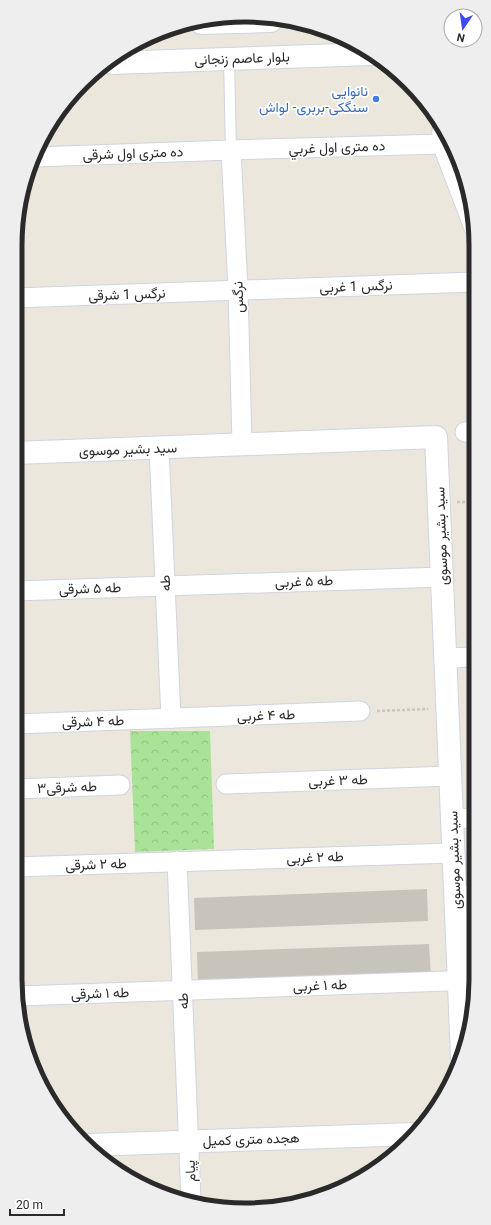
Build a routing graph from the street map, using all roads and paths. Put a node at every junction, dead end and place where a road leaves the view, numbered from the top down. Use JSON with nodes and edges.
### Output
{"nodes":[{"id":1,"x":361,"y":54,"type":"edge"},
{"id":2,"x":228,"y":59,"type":"junction"},
{"id":3,"x":117,"y":63,"type":"edge"},
{"id":4,"x":441,"y":137,"type":"edge"},
{"id":5,"x":445,"y":145,"type":"edge"},
{"id":6,"x":231,"y":150,"type":"junction"},
{"id":7,"x":40,"y":158,"type":"edge"},
{"id":8,"x":464,"y":200,"type":"edge"},
{"id":9,"x":469,"y":282,"type":"edge"},
{"id":10,"x":238,"y":289,"type":"junction"},
{"id":11,"x":22,"y":298,"type":"edge"},
{"id":12,"x":242,"y":444,"type":"junction"},
{"id":13,"x":159,"y":448,"type":"junction"},
{"id":14,"x":22,"y":453,"type":"edge"},
{"id":15,"x":442,"y":577,"type":"junction"},
{"id":16,"x":166,"y":586,"type":"junction"},
{"id":17,"x":22,"y":591,"type":"edge"},
{"id":18,"x":469,"y":657,"type":"edge"},
{"id":19,"x":446,"y":658,"type":"junction"},
{"id":20,"x":448,"y":708,"type":"junction"},
{"id":21,"x":360,"y":711,"type":"joint"},
{"id":22,"x":171,"y":718,"type":"junction"},
{"id":23,"x":22,"y":724,"type":"edge"},
{"id":24,"x":450,"y":776,"type":"junction"},
{"id":25,"x":226,"y":784,"type":"dead end"},
{"id":26,"x":120,"y":785,"type":"dead end"},
{"id":27,"x":22,"y":789,"type":"edge"},
{"id":28,"x":452,"y":818,"type":"junction"},
{"id":29,"x":469,"y":818,"type":"edge"},
{"id":30,"x":453,"y":853,"type":"junction"},
{"id":31,"x":177,"y":862,"type":"junction"},
{"id":32,"x":22,"y":867,"type":"edge"},
{"id":33,"x":465,"y":896,"type":"edge"},
{"id":34,"x":467,"y":980,"type":"edge"},
{"id":35,"x":182,"y":990,"type":"junction"},
{"id":36,"x":22,"y":996,"type":"edge"},
{"id":37,"x":464,"y":1027,"type":"edge"},
{"id":38,"x":407,"y":1134,"type":"edge"},
{"id":39,"x":189,"y":1142,"type":"junction"},
{"id":40,"x":95,"y":1145,"type":"edge"},
{"id":41,"x":191,"y":1196,"type":"edge"}],
"edges":[{"from":1,"to":2,"type":"street","name":"بلوار عاصم زنجانی"},
{"from":2,"to":3,"type":"street","name":"بلوار عاصم زنجانی"},
{"from":2,"to":6,"type":"lane"},
{"from":4,"to":6,"type":"street","name":"ده متری اول غربي"},
{"from":5,"to":8,"type":"street"},
{"from":6,"to":7,"type":"street","name":"ده متری اول شرقی"},
{"from":6,"to":10,"type":"street","name":"نرگس"},
{"from":9,"to":10,"type":"street","name":"نرگس 1 غربی"},
{"from":10,"to":11,"type":"street","name":"نرگس 1 شرقی"},
{"from":10,"to":12,"type":"street","name":"نرگس"},
{"from":12,"to":13,"type":"street","name":"سید بشیر موسوی"},
{"from":12,"to":15,"type":"street","name":"سید بشیر موسوی"},
{"from":13,"to":14,"type":"street","name":"سید بشیر موسوی"},
{"from":13,"to":16,"type":"street","name":"طه"},
{"from":15,"to":16,"type":"street","name":"طه ۵ غربی"},
{"from":15,"to":19,"type":"street","name":"سید بشیر موسوی"},
{"from":16,"to":17,"type":"street","name":"طه ۵ شرقی"},
{"from":16,"to":22,"type":"street","name":"طه"},
{"from":18,"to":19,"type":"street"},
{"from":19,"to":20,"type":"street","name":"سید بشیر موسوی"},
{"from":20,"to":21,"type":"path"},
{"from":20,"to":24,"type":"street","name":"سید بشیر موسوی"},
{"from":21,"to":22,"type":"street","name":"طه ۴ غربی"},
{"from":22,"to":23,"type":"street","name":"طه ۴ شرقی"},
{"from":24,"to":25,"type":"street","name":"طه ۳ غربی"},
{"from":24,"to":28,"type":"street","name":"سید بشیر موسوی"},
{"from":26,"to":27,"type":"street","name":"طه شرقی۳"},
{"from":28,"to":29,"type":"street"},
{"from":28,"to":30,"type":"street","name":"سید بشیر موسوی"},
{"from":30,"to":31,"type":"street","name":"طه ۲ غربی"},
{"from":30,"to":33,"type":"street","name":"سید بشیر موسوی"},
{"from":31,"to":32,"type":"street","name":"طه ۲ شرقی"},
{"from":31,"to":35,"type":"street","name":"طه"},
{"from":33,"to":34,"type":"street","name":"سید بشیر موسوی"},
{"from":34,"to":35,"type":"street","name":"طه ۱ غربی"},
{"from":34,"to":37,"type":"street","name":"سید بشیر موسوی"},
{"from":35,"to":36,"type":"street","name":"طه ۱ شرقی"},
{"from":35,"to":39,"type":"street","name":"طه"},
{"from":38,"to":39,"type":"street","name":"هجده متری کمیل"},
{"from":39,"to":40,"type":"street","name":"هجده متری کمیل"},
{"from":39,"to":41,"type":"street","name":"پیام"}]}
